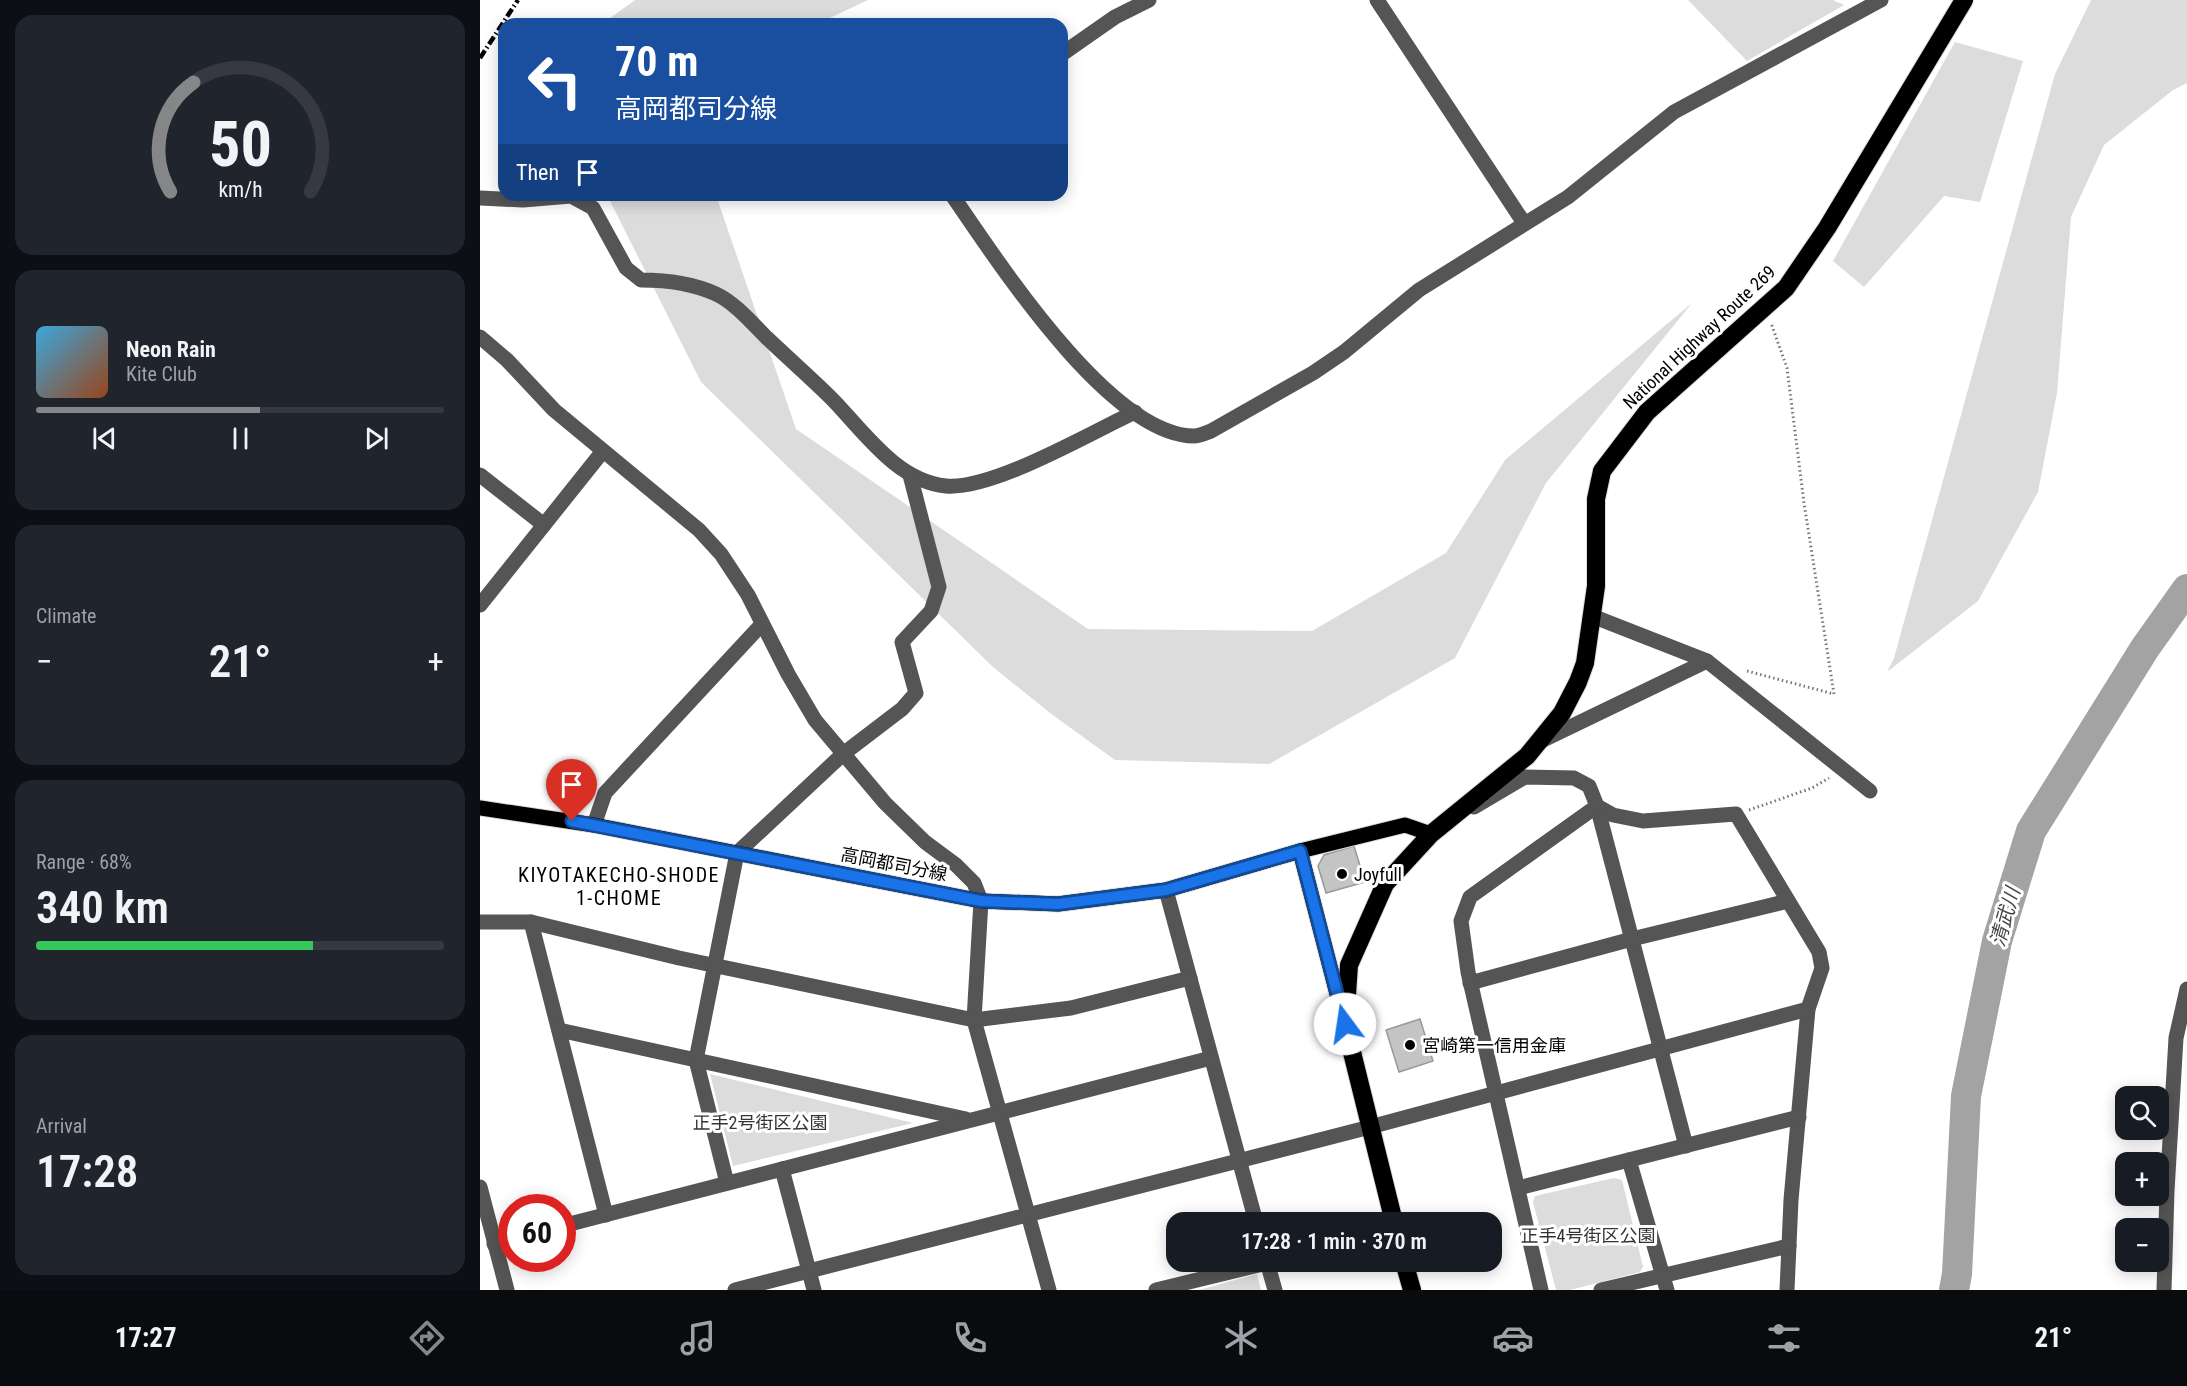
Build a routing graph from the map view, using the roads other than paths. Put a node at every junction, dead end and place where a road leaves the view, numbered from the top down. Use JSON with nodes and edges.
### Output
{"nodes":[{"id":1,"x":1149,"y":0,"type":"edge"},
{"id":2,"x":1377,"y":0,"type":"edge"},
{"id":3,"x":1881,"y":0,"type":"edge"},
{"id":4,"x":1964,"y":0,"type":"edge"},
{"id":5,"x":1068,"y":50,"type":"edge"},
{"id":6,"x":480,"y":198,"type":"edge"},
{"id":7,"x":498,"y":199,"type":"edge"},
{"id":8,"x":580,"y":201,"type":"edge"},
{"id":9,"x":956,"y":201,"type":"edge"},
{"id":10,"x":1524,"y":223,"type":"junction"},
{"id":11,"x":480,"y":337,"type":"edge"},
{"id":12,"x":1135,"y":412,"type":"junction"},
{"id":13,"x":603,"y":451,"type":"junction"},
{"id":14,"x":480,"y":475,"type":"edge"},
{"id":15,"x":910,"y":475,"type":"junction"},
{"id":16,"x":544,"y":525,"type":"junction"},
{"id":17,"x":480,"y":605,"type":"edge"},
{"id":18,"x":1592,"y":616,"type":"junction"},
{"id":19,"x":762,"y":624,"type":"junction"},
{"id":20,"x":1707,"y":661,"type":"junction"},
{"id":21,"x":1539,"y":742,"type":"junction"},
{"id":22,"x":843,"y":754,"type":"junction"},
{"id":23,"x":1870,"y":790,"type":"dead end"},
{"id":24,"x":1597,"y":806,"type":"junction"},
{"id":25,"x":480,"y":808,"type":"edge"},
{"id":26,"x":594,"y":825,"type":"junction"},
{"id":27,"x":1431,"y":834,"type":"junction"},
{"id":28,"x":1300,"y":851,"type":"junction"},
{"id":29,"x":737,"y":853,"type":"junction"},
{"id":30,"x":1166,"y":890,"type":"junction"},
{"id":31,"x":981,"y":901,"type":"junction"},
{"id":32,"x":1788,"y":901,"type":"junction"},
{"id":33,"x":480,"y":922,"type":"edge"},
{"id":34,"x":531,"y":922,"type":"junction"},
{"id":35,"x":1632,"y":939,"type":"junction"},
{"id":36,"x":715,"y":966,"type":"junction"},
{"id":37,"x":1190,"y":978,"type":"junction"},
{"id":38,"x":1470,"y":983,"type":"junction"},
{"id":39,"x":2187,"y":989,"type":"edge"},
{"id":40,"x":1808,"y":1008,"type":"junction"},
{"id":41,"x":974,"y":1020,"type":"junction"},
{"id":42,"x":1345,"y":1024,"type":"junction"},
{"id":43,"x":559,"y":1030,"type":"junction"},
{"id":44,"x":2182,"y":1039,"type":"edge"},
{"id":45,"x":1661,"y":1048,"type":"junction"},
{"id":46,"x":1211,"y":1058,"type":"junction"},
{"id":47,"x":696,"y":1060,"type":"junction"},
{"id":48,"x":1496,"y":1093,"type":"junction"},
{"id":49,"x":1000,"y":1113,"type":"junction"},
{"id":50,"x":1798,"y":1117,"type":"junction"},
{"id":51,"x":971,"y":1120,"type":"junction"},
{"id":52,"x":1370,"y":1127,"type":"junction"},
{"id":53,"x":1686,"y":1146,"type":"junction"},
{"id":54,"x":1629,"y":1160,"type":"junction"},
{"id":55,"x":1239,"y":1161,"type":"junction"},
{"id":56,"x":782,"y":1169,"type":"junction"},
{"id":57,"x":728,"y":1183,"type":"junction"},
{"id":58,"x":480,"y":1187,"type":"edge"},
{"id":59,"x":1518,"y":1188,"type":"junction"},
{"id":60,"x":1253,"y":1212,"type":"edge"},
{"id":61,"x":1391,"y":1212,"type":"edge"},
{"id":62,"x":606,"y":1215,"type":"junction"},
{"id":63,"x":1028,"y":1215,"type":"junction"},
{"id":64,"x":576,"y":1222,"type":"edge"},
{"id":65,"x":498,"y":1243,"type":"edge"},
{"id":66,"x":494,"y":1244,"type":"junction"},
{"id":67,"x":1789,"y":1246,"type":"junction"},
{"id":68,"x":809,"y":1271,"type":"junction"},
{"id":69,"x":1227,"y":1272,"type":"edge"},
{"id":70,"x":1270,"y":1272,"type":"edge"},
{"id":71,"x":1407,"y":1272,"type":"edge"},
{"id":72,"x":1665,"y":1283,"type":"edge"},
{"id":73,"x":507,"y":1290,"type":"edge"},
{"id":74,"x":735,"y":1290,"type":"edge"},
{"id":75,"x":814,"y":1290,"type":"edge"},
{"id":76,"x":1049,"y":1290,"type":"edge"},
{"id":77,"x":1156,"y":1290,"type":"edge"},
{"id":78,"x":1275,"y":1290,"type":"edge"},
{"id":79,"x":1412,"y":1290,"type":"edge"},
{"id":80,"x":1541,"y":1290,"type":"edge"},
{"id":81,"x":1601,"y":1290,"type":"edge"},
{"id":82,"x":1787,"y":1290,"type":"edge"},
{"id":83,"x":2164,"y":1290,"type":"edge"}],
"edges":[{"from":1,"to":5,"type":"street"},
{"from":2,"to":10,"type":"street"},
{"from":3,"to":10,"type":"street"},
{"from":4,"to":18,"type":"highway","name":"National Highway Route 269"},
{"from":6,"to":7,"type":"street"},
{"from":8,"to":15,"type":"street"},
{"from":9,"to":12,"type":"street"},
{"from":10,"to":12,"type":"street"},
{"from":11,"to":13,"type":"street"},
{"from":12,"to":15,"type":"street"},
{"from":13,"to":16,"type":"street"},
{"from":13,"to":19,"type":"street"},
{"from":14,"to":16,"type":"street"},
{"from":15,"to":22,"type":"street"},
{"from":16,"to":17,"type":"street"},
{"from":18,"to":20,"type":"street"},
{"from":18,"to":21,"type":"highway","name":"National Highway Route 269"},
{"from":19,"to":22,"type":"street"},
{"from":19,"to":26,"type":"street"},
{"from":20,"to":21,"type":"street"},
{"from":20,"to":23,"type":"street"},
{"from":21,"to":27,"type":"highway","name":"National Highway Route 269"},
{"from":22,"to":29,"type":"street"},
{"from":22,"to":31,"type":"street"},
{"from":24,"to":27,"type":"street"},
{"from":24,"to":32,"type":"street"},
{"from":24,"to":35,"type":"street"},
{"from":24,"to":38,"type":"street"},
{"from":25,"to":26,"type":"main road","name":"高岡都司分線"},
{"from":26,"to":29,"type":"main road","name":"高岡都司分線"},
{"from":27,"to":28,"type":"main road","name":"高岡都司分線"},
{"from":27,"to":42,"type":"highway","name":"National Highway Route 269"},
{"from":28,"to":30,"type":"main road","name":"高岡都司分線"},
{"from":28,"to":42,"type":"main road"},
{"from":29,"to":31,"type":"main road","name":"高岡都司分線"},
{"from":29,"to":36,"type":"street"},
{"from":30,"to":31,"type":"main road","name":"高岡都司分線"},
{"from":30,"to":37,"type":"street"},
{"from":31,"to":41,"type":"street"},
{"from":32,"to":35,"type":"street"},
{"from":32,"to":40,"type":"street"},
{"from":33,"to":34,"type":"street"},
{"from":34,"to":36,"type":"street"},
{"from":34,"to":43,"type":"street"},
{"from":35,"to":38,"type":"street"},
{"from":35,"to":45,"type":"street"},
{"from":36,"to":41,"type":"street"},
{"from":36,"to":47,"type":"street"},
{"from":37,"to":41,"type":"street"},
{"from":37,"to":46,"type":"street"},
{"from":38,"to":48,"type":"street"},
{"from":39,"to":44,"type":"street"},
{"from":40,"to":45,"type":"street"},
{"from":40,"to":50,"type":"street"},
{"from":41,"to":49,"type":"street"},
{"from":42,"to":52,"type":"highway","name":"National Highway Route 269"},
{"from":43,"to":47,"type":"street"},
{"from":43,"to":62,"type":"street"},
{"from":44,"to":83,"type":"street"},
{"from":45,"to":48,"type":"street"},
{"from":45,"to":53,"type":"street"},
{"from":46,"to":49,"type":"street"},
{"from":46,"to":55,"type":"street"},
{"from":47,"to":51,"type":"street"},
{"from":47,"to":57,"type":"street"},
{"from":48,"to":52,"type":"street"},
{"from":48,"to":59,"type":"street"},
{"from":49,"to":51,"type":"street"},
{"from":49,"to":63,"type":"street"},
{"from":50,"to":53,"type":"street"},
{"from":50,"to":67,"type":"street"},
{"from":51,"to":56,"type":"street"},
{"from":52,"to":55,"type":"street"},
{"from":52,"to":61,"type":"highway","name":"National Highway Route 269"},
{"from":53,"to":54,"type":"street"},
{"from":54,"to":59,"type":"street"},
{"from":54,"to":72,"type":"street"},
{"from":55,"to":60,"type":"street"},
{"from":55,"to":63,"type":"street"},
{"from":56,"to":57,"type":"street"},
{"from":56,"to":68,"type":"street"},
{"from":57,"to":62,"type":"street"},
{"from":58,"to":66,"type":"street"},
{"from":59,"to":80,"type":"street"},
{"from":62,"to":64,"type":"street"},
{"from":63,"to":68,"type":"street"},
{"from":63,"to":76,"type":"street"},
{"from":65,"to":66,"type":"street"},
{"from":66,"to":73,"type":"street"},
{"from":67,"to":72,"type":"street"},
{"from":67,"to":82,"type":"street"},
{"from":68,"to":74,"type":"street"},
{"from":68,"to":75,"type":"street"},
{"from":69,"to":77,"type":"street"},
{"from":70,"to":78,"type":"street"},
{"from":71,"to":79,"type":"highway"},
{"from":72,"to":81,"type":"street"}]}
